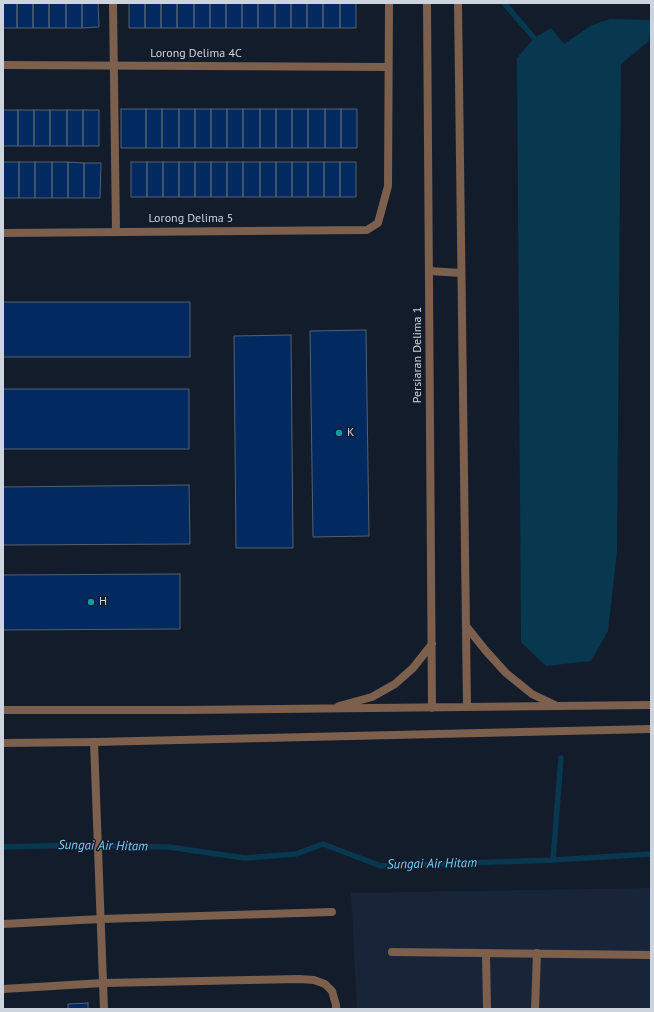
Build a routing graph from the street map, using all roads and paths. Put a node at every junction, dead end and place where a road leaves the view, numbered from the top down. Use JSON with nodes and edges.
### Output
{"nodes":[{"id":1,"x":113,"y":3,"type":"edge"},
{"id":2,"x":389,"y":3,"type":"edge"},
{"id":3,"x":427,"y":3,"type":"edge"},
{"id":4,"x":458,"y":3,"type":"edge"},
{"id":5,"x":3,"y":66,"type":"edge"},
{"id":6,"x":114,"y":66,"type":"junction"},
{"id":7,"x":388,"y":67,"type":"junction"},
{"id":8,"x":116,"y":232,"type":"junction"},
{"id":9,"x":3,"y":233,"type":"edge"},
{"id":10,"x":429,"y":271,"type":"junction"},
{"id":11,"x":461,"y":273,"type":"junction"},
{"id":12,"x":466,"y":626,"type":"junction"},
{"id":13,"x":432,"y":644,"type":"junction"},
{"id":14,"x":651,"y":705,"type":"edge"},
{"id":15,"x":556,"y":706,"type":"junction"},
{"id":16,"x":467,"y":707,"type":"junction"},
{"id":17,"x":432,"y":708,"type":"junction"},
{"id":18,"x":328,"y":709,"type":"junction"},
{"id":19,"x":3,"y":710,"type":"edge"},
{"id":20,"x":651,"y":729,"type":"edge"},
{"id":21,"x":94,"y":742,"type":"junction"},
{"id":22,"x":3,"y":743,"type":"edge"},
{"id":23,"x":332,"y":912,"type":"dead end"},
{"id":24,"x":101,"y":919,"type":"junction"},
{"id":25,"x":3,"y":924,"type":"edge"},
{"id":26,"x":392,"y":952,"type":"dead end"},
{"id":27,"x":486,"y":953,"type":"junction"},
{"id":28,"x":537,"y":954,"type":"junction"},
{"id":29,"x":651,"y":955,"type":"edge"},
{"id":30,"x":103,"y":983,"type":"junction"},
{"id":31,"x":3,"y":989,"type":"edge"},
{"id":32,"x":104,"y":1009,"type":"edge"},
{"id":33,"x":336,"y":1009,"type":"edge"},
{"id":34,"x":488,"y":1009,"type":"edge"},
{"id":35,"x":535,"y":1009,"type":"edge"}],
"edges":[{"from":1,"to":6,"type":"street"},
{"from":2,"to":7,"type":"street"},
{"from":3,"to":10,"type":"street","name":"Persiaran Delima 1"},
{"from":4,"to":11,"type":"street"},
{"from":5,"to":6,"type":"street","name":"Lorong Delima 4C"},
{"from":6,"to":7,"type":"street","name":"Lorong Delima 4C"},
{"from":6,"to":8,"type":"street"},
{"from":7,"to":8,"type":"street","name":"Lorong Delima 5"},
{"from":8,"to":9,"type":"street","name":"Lorong Delima 5"},
{"from":10,"to":11,"type":"street"},
{"from":10,"to":13,"type":"street","name":"Persiaran Delima 1"},
{"from":11,"to":12,"type":"street"},
{"from":12,"to":15,"type":"street"},
{"from":12,"to":16,"type":"street"},
{"from":13,"to":17,"type":"street","name":"Persiaran Delima 1"},
{"from":13,"to":18,"type":"street"},
{"from":14,"to":15,"type":"street"},
{"from":15,"to":16,"type":"street"},
{"from":16,"to":17,"type":"street"},
{"from":17,"to":18,"type":"street"},
{"from":18,"to":19,"type":"street"},
{"from":20,"to":21,"type":"street"},
{"from":21,"to":22,"type":"street"},
{"from":21,"to":24,"type":"street"},
{"from":23,"to":24,"type":"street"},
{"from":24,"to":25,"type":"street"},
{"from":24,"to":30,"type":"street"},
{"from":26,"to":27,"type":"street"},
{"from":27,"to":28,"type":"street"},
{"from":27,"to":34,"type":"street"},
{"from":28,"to":29,"type":"street"},
{"from":28,"to":35,"type":"street"},
{"from":30,"to":31,"type":"street"},
{"from":30,"to":32,"type":"street"},
{"from":30,"to":33,"type":"street"}]}
